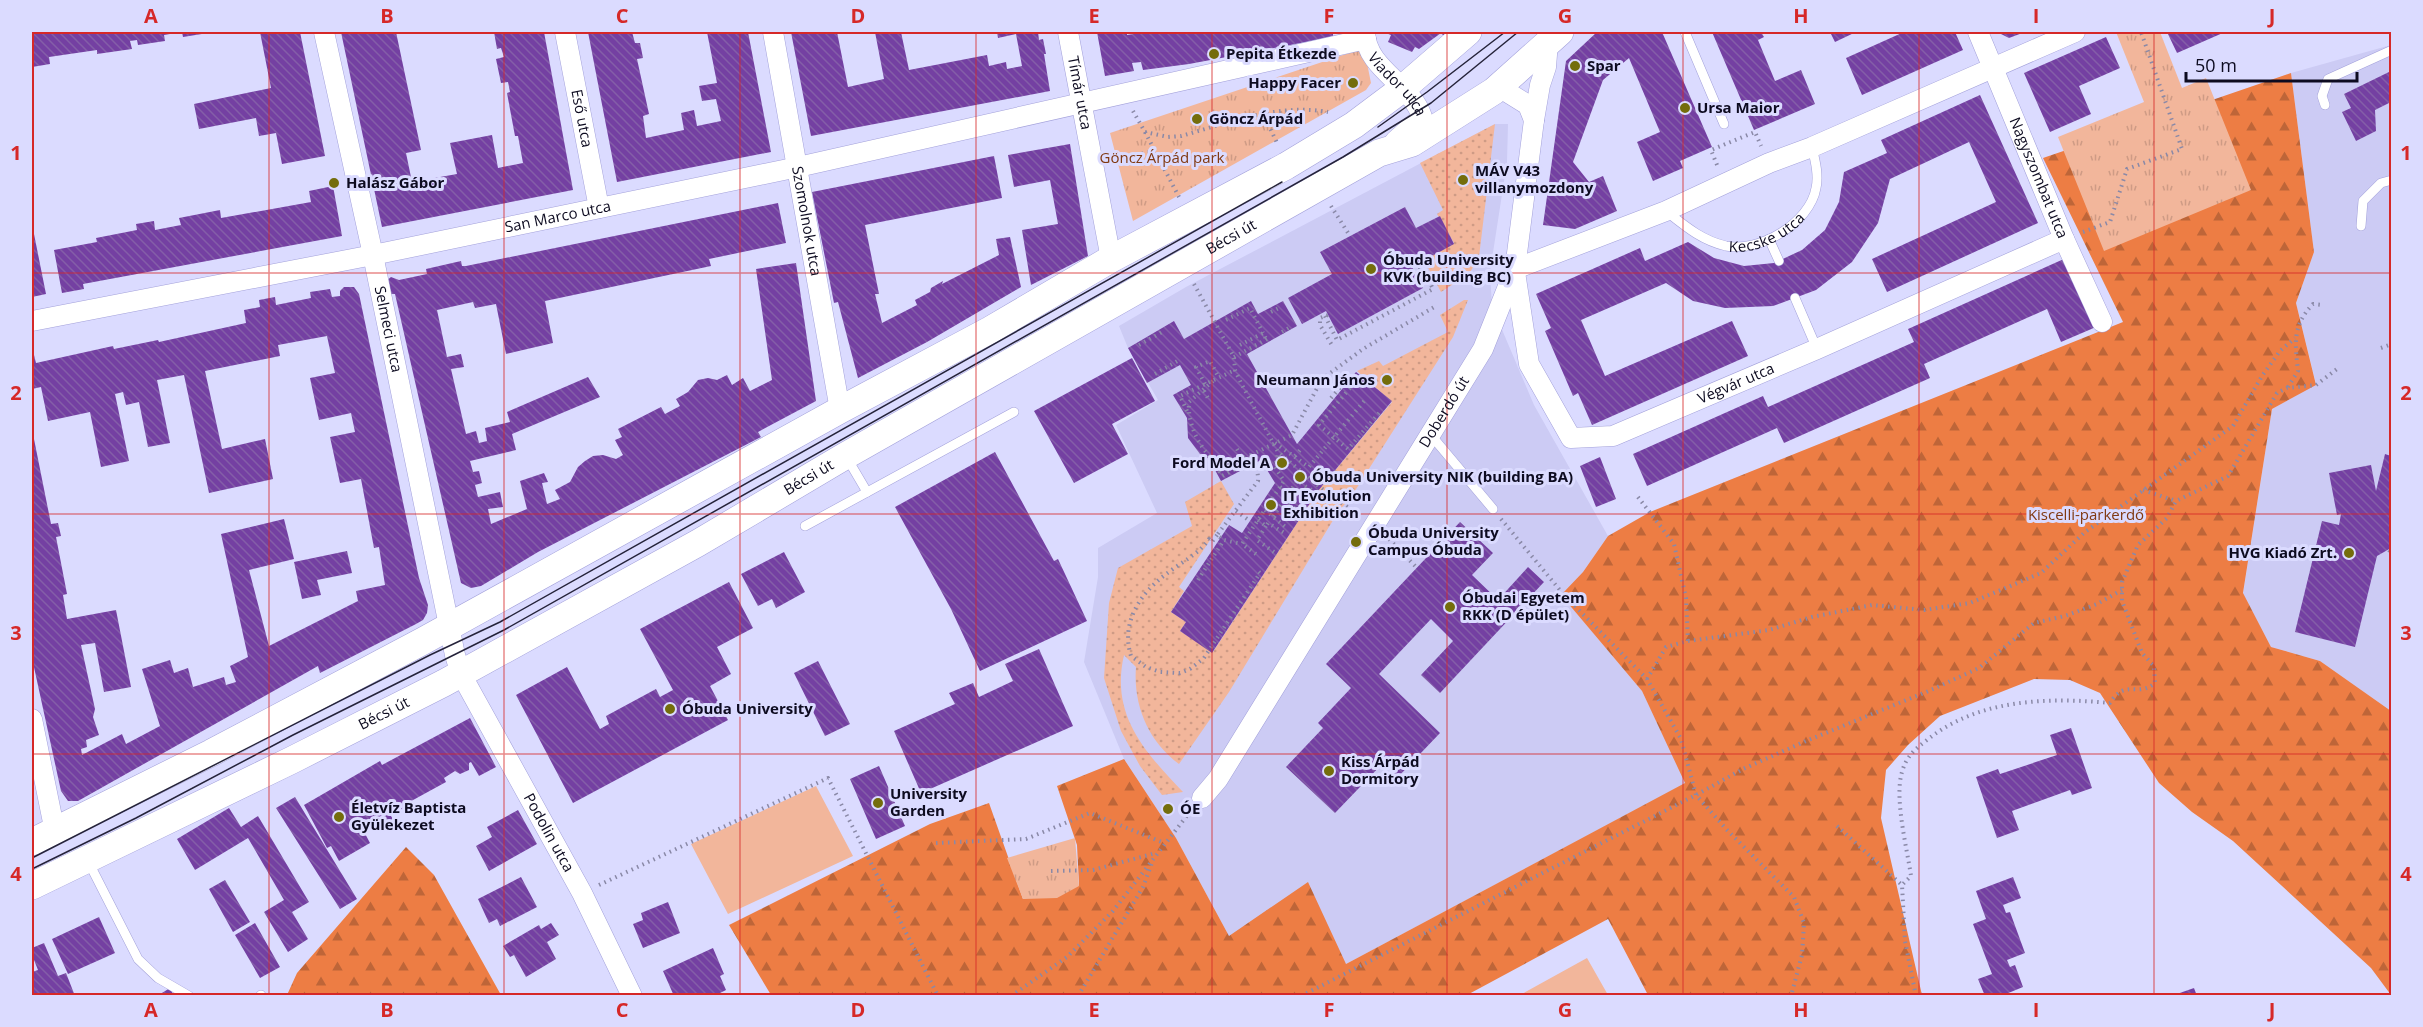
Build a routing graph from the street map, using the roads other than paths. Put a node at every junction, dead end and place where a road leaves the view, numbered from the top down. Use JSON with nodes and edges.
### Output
{"nodes":[{"id":1,"x":324,"y":32,"type":"edge"},
{"id":2,"x":565,"y":32,"type":"edge"},
{"id":3,"x":773,"y":32,"type":"edge"},
{"id":4,"x":1068,"y":32,"type":"edge"},
{"id":5,"x":1468,"y":32,"type":"edge"},
{"id":6,"x":1685,"y":32,"type":"edge"},
{"id":7,"x":1978,"y":32,"type":"edge"},
{"id":8,"x":2075,"y":32,"type":"edge"},
{"id":9,"x":1366,"y":35,"type":"edge"},
{"id":10,"x":1554,"y":37,"type":"edge"},
{"id":11,"x":2391,"y":50,"type":"edge"},
{"id":12,"x":1994,"y":66,"type":"junction"},
{"id":13,"x":1499,"y":87,"type":"junction"},
{"id":14,"x":1402,"y":89,"type":"junction"},
{"id":15,"x":1082,"y":104,"type":"junction"},
{"id":16,"x":2325,"y":105,"type":"dead end"},
{"id":17,"x":1534,"y":120,"type":"junction"},
{"id":18,"x":1724,"y":124,"type":"dead end"},
{"id":19,"x":1812,"y":147,"type":"junction"},
{"id":20,"x":1379,"y":153,"type":"junction"},
{"id":21,"x":798,"y":167,"type":"junction"},
{"id":22,"x":2391,"y":180,"type":"edge"},
{"id":23,"x":599,"y":208,"type":"junction"},
{"id":24,"x":1666,"y":211,"type":"junction"},
{"id":25,"x":2361,"y":226,"type":"dead end"},
{"id":26,"x":1769,"y":239,"type":"junction"},
{"id":27,"x":2064,"y":239,"type":"junction"},
{"id":28,"x":373,"y":255,"type":"junction"},
{"id":29,"x":1112,"y":259,"type":"junction"},
{"id":30,"x":1779,"y":261,"type":"dead end"},
{"id":31,"x":1515,"y":269,"type":"junction"},
{"id":32,"x":1795,"y":298,"type":"dead end"},
{"id":33,"x":32,"y":321,"type":"edge"},
{"id":34,"x":2102,"y":322,"type":"dead end"},
{"id":35,"x":1817,"y":349,"type":"junction"},
{"id":36,"x":840,"y":410,"type":"junction"},
{"id":37,"x":1014,"y":412,"type":"dead end"},
{"id":38,"x":1430,"y":434,"type":"junction"},
{"id":39,"x":846,"y":456,"type":"junction"},
{"id":40,"x":867,"y":492,"type":"junction"},
{"id":41,"x":1493,"y":509,"type":"road end"},
{"id":42,"x":805,"y":526,"type":"dead end"},
{"id":43,"x":448,"y":628,"type":"junction"},
{"id":44,"x":461,"y":674,"type":"junction"},
{"id":45,"x":32,"y":719,"type":"edge"},
{"id":46,"x":1202,"y":798,"type":"road end"},
{"id":47,"x":43,"y":837,"type":"edge"},
{"id":48,"x":87,"y":859,"type":"junction"},
{"id":49,"x":32,"y":886,"type":"edge"},
{"id":50,"x":189,"y":996,"type":"edge"},
{"id":51,"x":632,"y":996,"type":"edge"}],
"edges":[{"from":1,"to":28,"type":"street","name":"Selmeci utca"},
{"from":2,"to":23,"type":"street","name":"Eső utca"},
{"from":3,"to":21,"type":"street","name":"Szomolnok utca"},
{"from":4,"to":15,"type":"street","name":"Tímár utca"},
{"from":5,"to":14,"type":"main road"},
{"from":6,"to":18,"type":"lane"},
{"from":7,"to":12,"type":"street","name":"Nagyszombat utca"},
{"from":8,"to":12,"type":"street"},
{"from":9,"to":14,"type":"street","name":"Viador utca"},
{"from":9,"to":15,"type":"street"},
{"from":10,"to":13,"type":"main road","name":"Bécsi út"},
{"from":10,"to":17,"type":"street","name":"Doberdó út"},
{"from":11,"to":16,"type":"lane"},
{"from":12,"to":19,"type":"street"},
{"from":12,"to":27,"type":"street","name":"Nagyszombat utca"},
{"from":13,"to":17,"type":"street"},
{"from":13,"to":20,"type":"main road","name":"Bécsi út"},
{"from":14,"to":20,"type":"street","name":"Viador utca"},
{"from":14,"to":29,"type":"main road"},
{"from":15,"to":21,"type":"street","name":"San Marco utca"},
{"from":15,"to":29,"type":"street","name":"Tímár utca"},
{"from":17,"to":31,"type":"street","name":"Doberdó út"},
{"from":19,"to":24,"type":"street"},
{"from":19,"to":26,"type":"lane","name":"Kecske utca"},
{"from":20,"to":39,"type":"main road","name":"Bécsi út"},
{"from":21,"to":23,"type":"street","name":"San Marco utca"},
{"from":21,"to":36,"type":"street","name":"Szomolnok utca"},
{"from":22,"to":25,"type":"lane"},
{"from":23,"to":28,"type":"street","name":"San Marco utca"},
{"from":24,"to":26,"type":"lane","name":"Kecske utca"},
{"from":24,"to":31,"type":"street"},
{"from":26,"to":30,"type":"lane"},
{"from":27,"to":34,"type":"street","name":"Nagyszombat utca"},
{"from":27,"to":35,"type":"street","name":"Végvár utca"},
{"from":28,"to":33,"type":"street","name":"San Marco utca"},
{"from":28,"to":43,"type":"street","name":"Selmeci utca"},
{"from":29,"to":36,"type":"main road"},
{"from":31,"to":35,"type":"street","name":"Végvár utca"},
{"from":31,"to":38,"type":"street","name":"Doberdó út"},
{"from":32,"to":35,"type":"lane"},
{"from":36,"to":43,"type":"main road"},
{"from":37,"to":40,"type":"lane"},
{"from":38,"to":41,"type":"lane"},
{"from":38,"to":46,"type":"street","name":"Doberdó út"},
{"from":39,"to":40,"type":"lane"},
{"from":39,"to":44,"type":"main road","name":"Bécsi út"},
{"from":40,"to":42,"type":"lane"},
{"from":43,"to":44,"type":"street","name":"Selmeci utca"},
{"from":43,"to":47,"type":"main road"},
{"from":44,"to":48,"type":"main road","name":"Bécsi út"},
{"from":44,"to":51,"type":"street","name":"Podolin utca"},
{"from":45,"to":47,"type":"street"},
{"from":48,"to":49,"type":"main road","name":"Bécsi út"},
{"from":48,"to":50,"type":"lane"}]}
